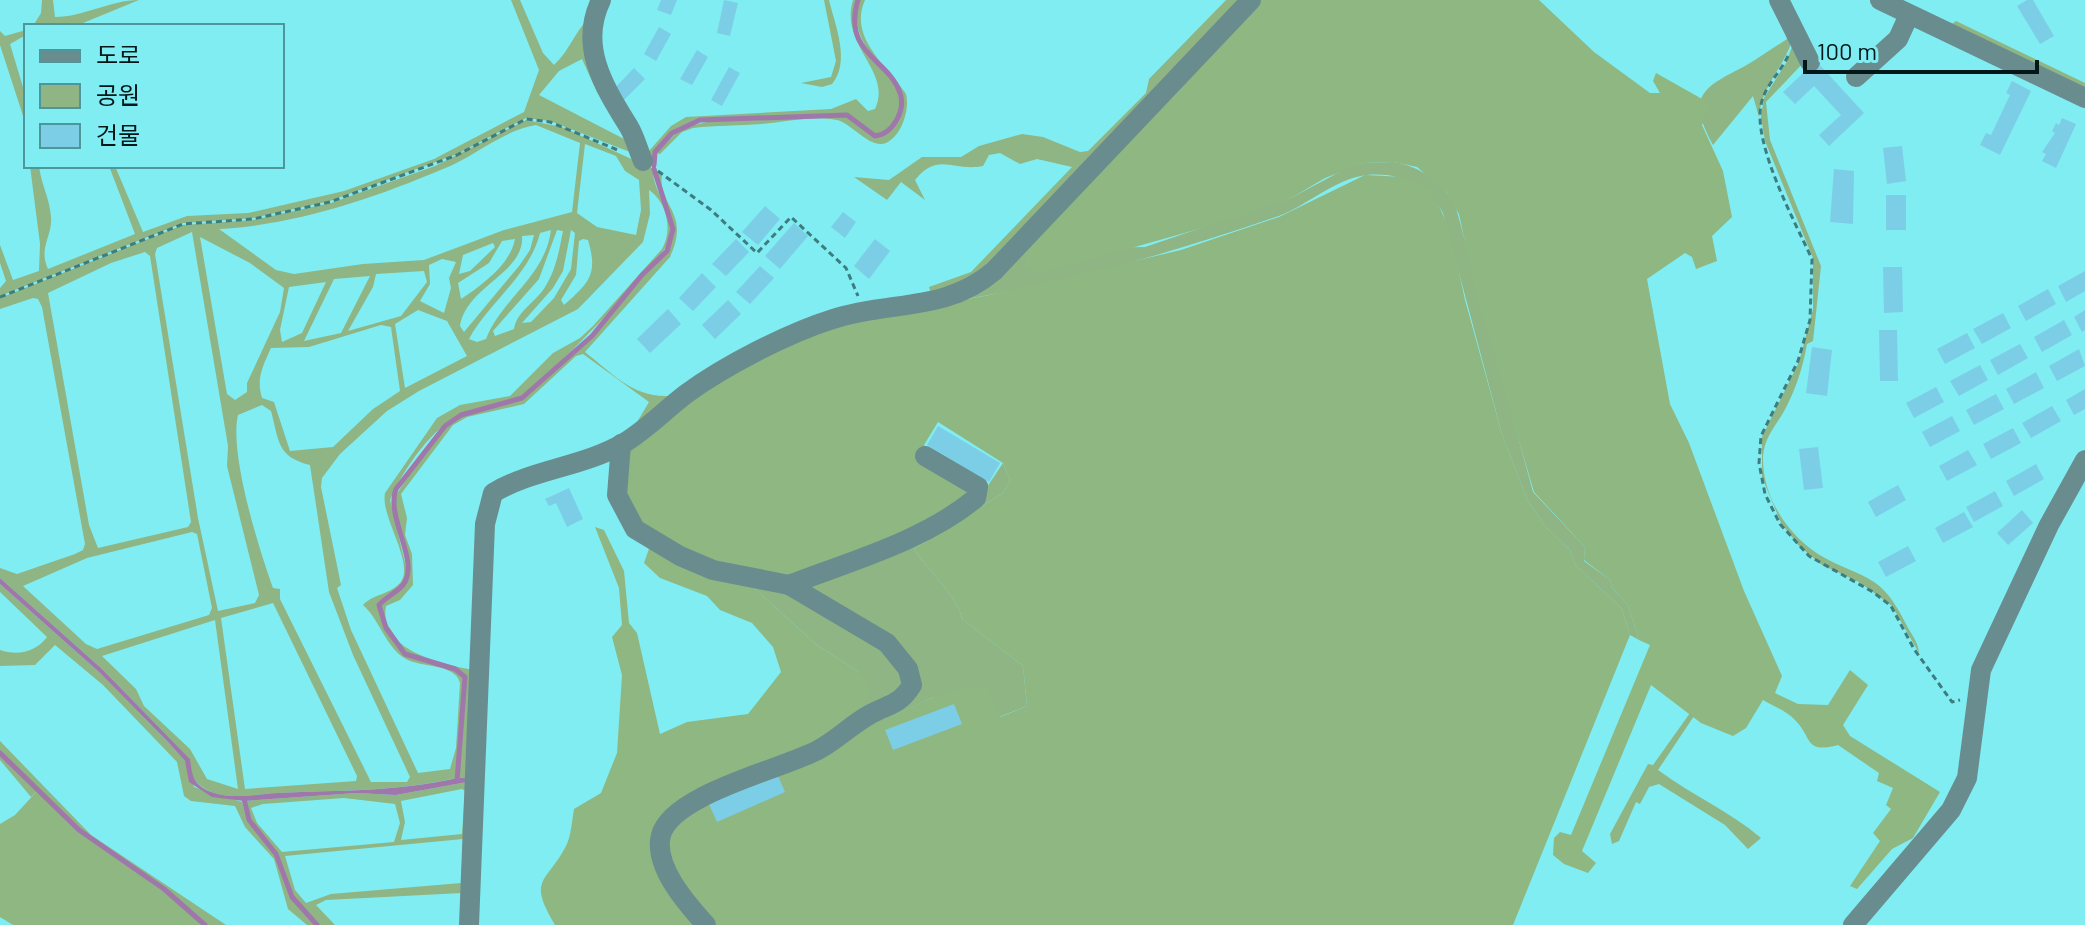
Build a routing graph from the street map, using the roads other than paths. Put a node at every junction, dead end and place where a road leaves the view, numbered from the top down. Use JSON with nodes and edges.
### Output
{"nodes":[{"id":1,"x":601,"y":0,"type":"edge"},
{"id":2,"x":1251,"y":0,"type":"edge"},
{"id":3,"x":1779,"y":0,"type":"edge"},
{"id":4,"x":1880,"y":0,"type":"edge"},
{"id":5,"x":1909,"y":15,"type":"junction"},
{"id":6,"x":1810,"y":62,"type":"dead end"},
{"id":7,"x":1856,"y":77,"type":"dead end"},
{"id":8,"x":2085,"y":98,"type":"edge"},
{"id":9,"x":643,"y":161,"type":"road end"},
{"id":10,"x":621,"y":444,"type":"junction"},
{"id":11,"x":925,"y":456,"type":"dead end"},
{"id":12,"x":2085,"y":460,"type":"edge"},
{"id":13,"x":789,"y":585,"type":"junction"},
{"id":14,"x":469,"y":925,"type":"edge"},
{"id":15,"x":706,"y":925,"type":"edge"},
{"id":16,"x":1853,"y":925,"type":"edge"}],
"edges":[{"from":1,"to":9,"type":"street"},
{"from":2,"to":10,"type":"street"},
{"from":3,"to":6,"type":"street"},
{"from":4,"to":5,"type":"street"},
{"from":5,"to":7,"type":"street"},
{"from":5,"to":8,"type":"street"},
{"from":10,"to":13,"type":"street"},
{"from":10,"to":14,"type":"street"},
{"from":11,"to":13,"type":"street"},
{"from":12,"to":16,"type":"street"},
{"from":13,"to":15,"type":"street"}]}
